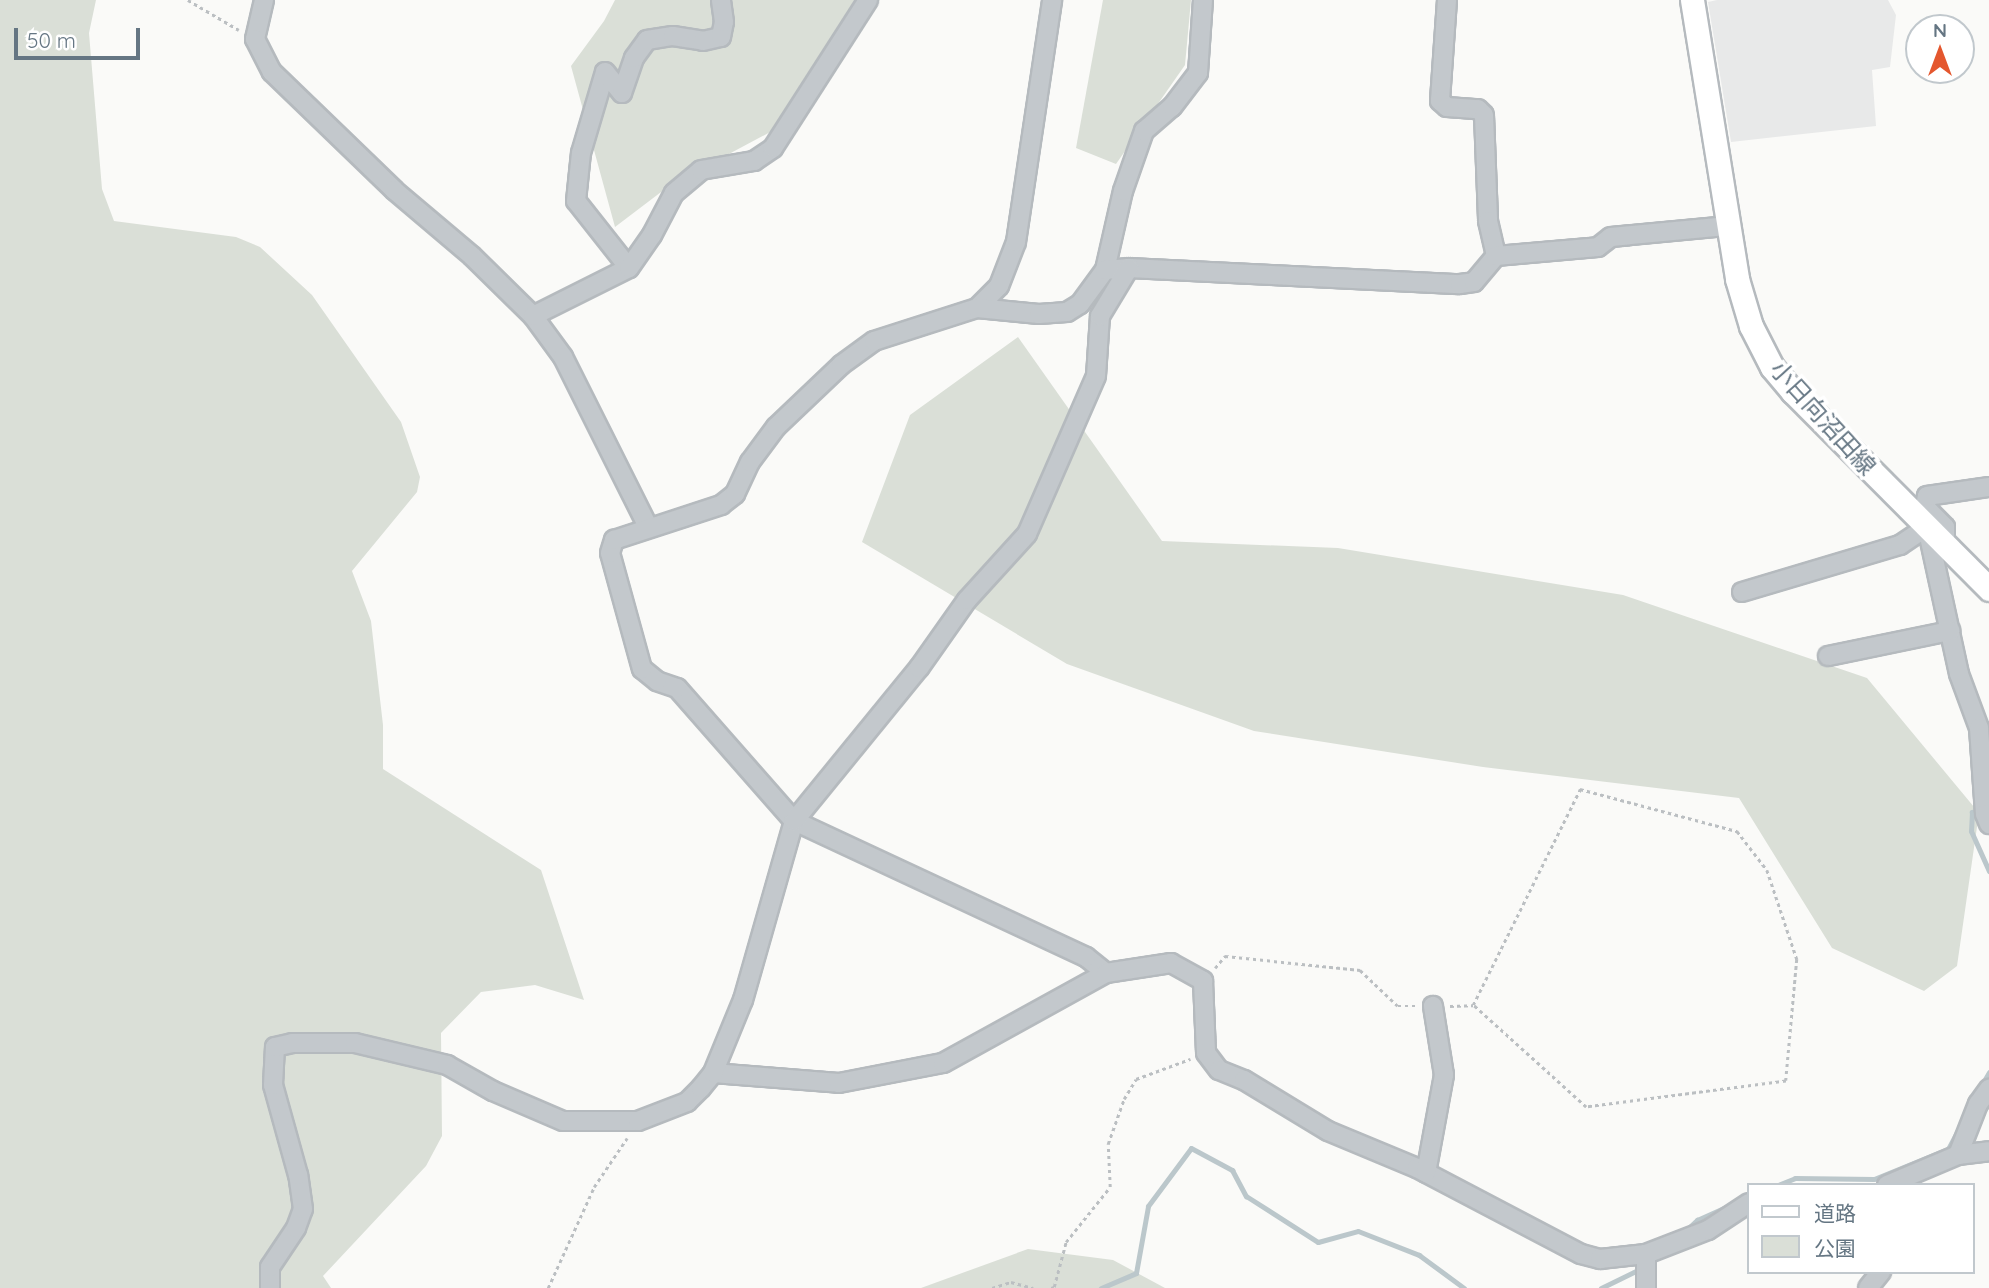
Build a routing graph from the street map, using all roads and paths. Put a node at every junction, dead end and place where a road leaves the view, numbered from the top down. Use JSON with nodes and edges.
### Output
{"nodes":[{"id":1,"x":188,"y":0,"type":"edge"},
{"id":2,"x":264,"y":0,"type":"edge"},
{"id":3,"x":721,"y":0,"type":"edge"},
{"id":4,"x":868,"y":0,"type":"edge"},
{"id":5,"x":1052,"y":0,"type":"edge"},
{"id":6,"x":1203,"y":0,"type":"edge"},
{"id":7,"x":1447,"y":0,"type":"edge"},
{"id":8,"x":1692,"y":0,"type":"edge"},
{"id":9,"x":255,"y":39,"type":"junction"},
{"id":10,"x":1728,"y":226,"type":"junction"},
{"id":11,"x":1496,"y":256,"type":"junction"},
{"id":12,"x":629,"y":268,"type":"junction"},
{"id":13,"x":1129,"y":268,"type":"junction"},
{"id":14,"x":1105,"y":270,"type":"junction"},
{"id":15,"x":977,"y":308,"type":"junction"},
{"id":16,"x":533,"y":316,"type":"junction"},
{"id":17,"x":1989,"y":487,"type":"edge"},
{"id":18,"x":648,"y":527,"type":"junction"},
{"id":19,"x":1927,"y":527,"type":"junction"},
{"id":20,"x":1945,"y":546,"type":"junction"},
{"id":21,"x":1989,"y":589,"type":"edge"},
{"id":22,"x":1742,"y":592,"type":"dead end"},
{"id":23,"x":1950,"y":631,"type":"junction"},
{"id":24,"x":1828,"y":656,"type":"dead end"},
{"id":25,"x":794,"y":821,"type":"junction"},
{"id":26,"x":1989,"y":824,"type":"edge"},
{"id":27,"x":1106,"y":973,"type":"junction"},
{"id":28,"x":1203,"y":981,"type":"junction"},
{"id":29,"x":1473,"y":1005,"type":"junction"},
{"id":30,"x":1433,"y":1006,"type":"junction"},
{"id":31,"x":1206,"y":1053,"type":"junction"},
{"id":32,"x":713,"y":1073,"type":"junction"},
{"id":33,"x":1989,"y":1089,"type":"edge"},
{"id":34,"x":638,"y":1121,"type":"junction"},
{"id":35,"x":1989,"y":1151,"type":"edge"},
{"id":36,"x":1958,"y":1155,"type":"junction"},
{"id":37,"x":1426,"y":1173,"type":"junction"},
{"id":38,"x":1894,"y":1183,"type":"edge"},
{"id":39,"x":1748,"y":1204,"type":"edge"},
{"id":40,"x":1646,"y":1254,"type":"junction"},
{"id":41,"x":1879,"y":1274,"type":"edge"},
{"id":42,"x":270,"y":1288,"type":"edge"},
{"id":43,"x":548,"y":1288,"type":"edge"},
{"id":44,"x":992,"y":1288,"type":"edge"},
{"id":45,"x":1033,"y":1288,"type":"edge"},
{"id":46,"x":1051,"y":1288,"type":"edge"},
{"id":47,"x":1646,"y":1288,"type":"edge"},
{"id":48,"x":1868,"y":1288,"type":"edge"}],
"edges":[{"from":1,"to":9,"type":"path"},
{"from":2,"to":9,"type":"street"},
{"from":3,"to":12,"type":"street"},
{"from":4,"to":12,"type":"street"},
{"from":5,"to":15,"type":"street"},
{"from":6,"to":14,"type":"street"},
{"from":7,"to":11,"type":"street"},
{"from":8,"to":10,"type":"main road","name":"小日向沼田線"},
{"from":9,"to":16,"type":"street"},
{"from":10,"to":11,"type":"street"},
{"from":10,"to":19,"type":"main road","name":"小日向沼田線"},
{"from":11,"to":13,"type":"street"},
{"from":12,"to":16,"type":"street"},
{"from":13,"to":14,"type":"street"},
{"from":13,"to":25,"type":"street"},
{"from":14,"to":15,"type":"street"},
{"from":15,"to":18,"type":"street"},
{"from":16,"to":18,"type":"street"},
{"from":17,"to":20,"type":"street"},
{"from":18,"to":25,"type":"street"},
{"from":19,"to":20,"type":"main road","name":"小日向沼田線"},
{"from":19,"to":22,"type":"street"},
{"from":19,"to":23,"type":"street"},
{"from":20,"to":21,"type":"main road","name":"小日向沼田線"},
{"from":23,"to":24,"type":"street"},
{"from":23,"to":26,"type":"street"},
{"from":25,"to":27,"type":"street"},
{"from":25,"to":32,"type":"street"},
{"from":27,"to":28,"type":"street"},
{"from":27,"to":32,"type":"street"},
{"from":28,"to":30,"type":"path"},
{"from":28,"to":31,"type":"street"},
{"from":29,"to":29,"type":"path"},
{"from":29,"to":30,"type":"path"},
{"from":30,"to":37,"type":"street"},
{"from":31,"to":37,"type":"street"},
{"from":31,"to":46,"type":"path"},
{"from":32,"to":34,"type":"street"},
{"from":33,"to":36,"type":"street"},
{"from":34,"to":42,"type":"street"},
{"from":34,"to":43,"type":"path"},
{"from":35,"to":36,"type":"street"},
{"from":36,"to":38,"type":"street"},
{"from":37,"to":40,"type":"street"},
{"from":39,"to":40,"type":"street"},
{"from":40,"to":47,"type":"street"},
{"from":41,"to":48,"type":"street"},
{"from":44,"to":45,"type":"path"}]}
